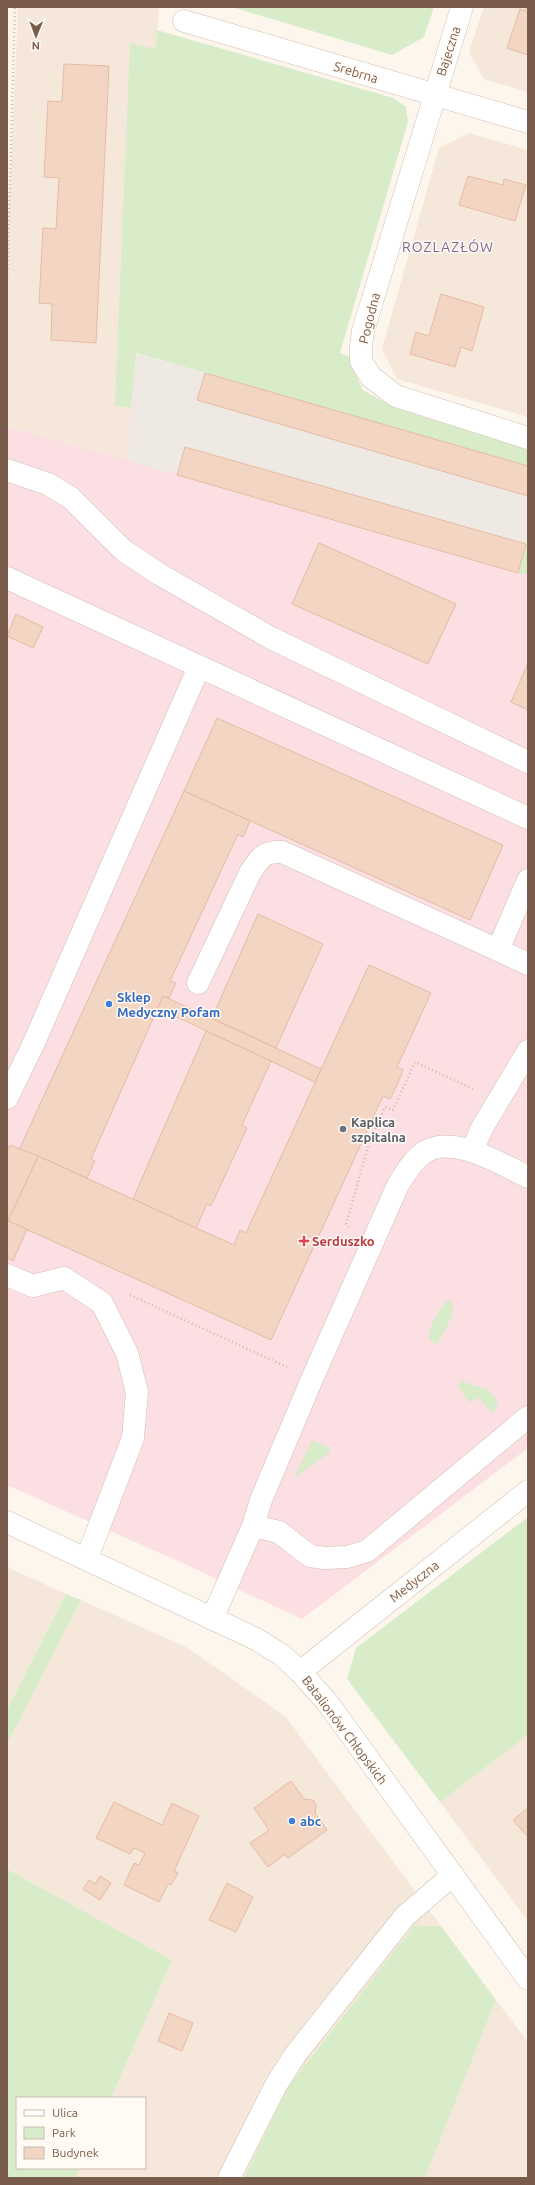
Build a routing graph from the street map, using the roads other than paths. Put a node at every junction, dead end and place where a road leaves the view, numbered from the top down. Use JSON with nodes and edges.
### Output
{"nodes":[{"id":1,"x":462,"y":7,"type":"edge"},
{"id":2,"x":184,"y":21,"type":"dead end"},
{"id":3,"x":434,"y":95,"type":"junction"},
{"id":4,"x":528,"y":122,"type":"edge"},
{"id":5,"x":528,"y":438,"type":"edge"},
{"id":6,"x":7,"y":470,"type":"edge"},
{"id":7,"x":7,"y":578,"type":"edge"},
{"id":8,"x":199,"y":667,"type":"junction"},
{"id":9,"x":528,"y":762,"type":"edge"},
{"id":10,"x":528,"y":818,"type":"edge"},
{"id":11,"x":528,"y":880,"type":"edge"},
{"id":12,"x":498,"y":950,"type":"junction"},
{"id":13,"x":528,"y":964,"type":"edge"},
{"id":14,"x":198,"y":983,"type":"dead end"},
{"id":15,"x":528,"y":1051,"type":"edge"},
{"id":16,"x":7,"y":1098,"type":"edge"},
{"id":17,"x":472,"y":1151,"type":"junction"},
{"id":18,"x":528,"y":1176,"type":"edge"},
{"id":19,"x":7,"y":1275,"type":"edge"},
{"id":20,"x":528,"y":1417,"type":"edge"},
{"id":21,"x":528,"y":1491,"type":"edge"},
{"id":22,"x":7,"y":1522,"type":"edge"},
{"id":23,"x":253,"y":1526,"type":"junction"},
{"id":24,"x":87,"y":1558,"type":"junction"},
{"id":25,"x":212,"y":1619,"type":"junction"},
{"id":26,"x":300,"y":1672,"type":"junction"},
{"id":27,"x":452,"y":1875,"type":"junction"},
{"id":28,"x":528,"y":1978,"type":"edge"},
{"id":29,"x":229,"y":2178,"type":"edge"}],
"edges":[{"from":1,"to":3,"type":"street","name":"Bajeczna"},
{"from":2,"to":3,"type":"street","name":"Srebrna"},
{"from":3,"to":4,"type":"street","name":"Srebrna"},
{"from":3,"to":5,"type":"street","name":"Pogodna"},
{"from":6,"to":9,"type":"street"},
{"from":7,"to":8,"type":"street"},
{"from":8,"to":10,"type":"street"},
{"from":8,"to":16,"type":"street"},
{"from":11,"to":12,"type":"street"},
{"from":12,"to":13,"type":"street"},
{"from":12,"to":14,"type":"street"},
{"from":15,"to":17,"type":"street"},
{"from":17,"to":18,"type":"street"},
{"from":17,"to":23,"type":"street"},
{"from":19,"to":24,"type":"street"},
{"from":20,"to":23,"type":"street"},
{"from":21,"to":26,"type":"street","name":"Medyczna"},
{"from":22,"to":24,"type":"street","name":"Batalionów Chłopskich"},
{"from":23,"to":25,"type":"street"},
{"from":24,"to":25,"type":"street","name":"Batalionów Chłopskich"},
{"from":25,"to":26,"type":"street","name":"Batalionów Chłopskich"},
{"from":26,"to":27,"type":"street","name":"Batalionów Chłopskich"},
{"from":27,"to":28,"type":"street","name":"Batalionów Chłopskich"},
{"from":27,"to":29,"type":"street"}]}
